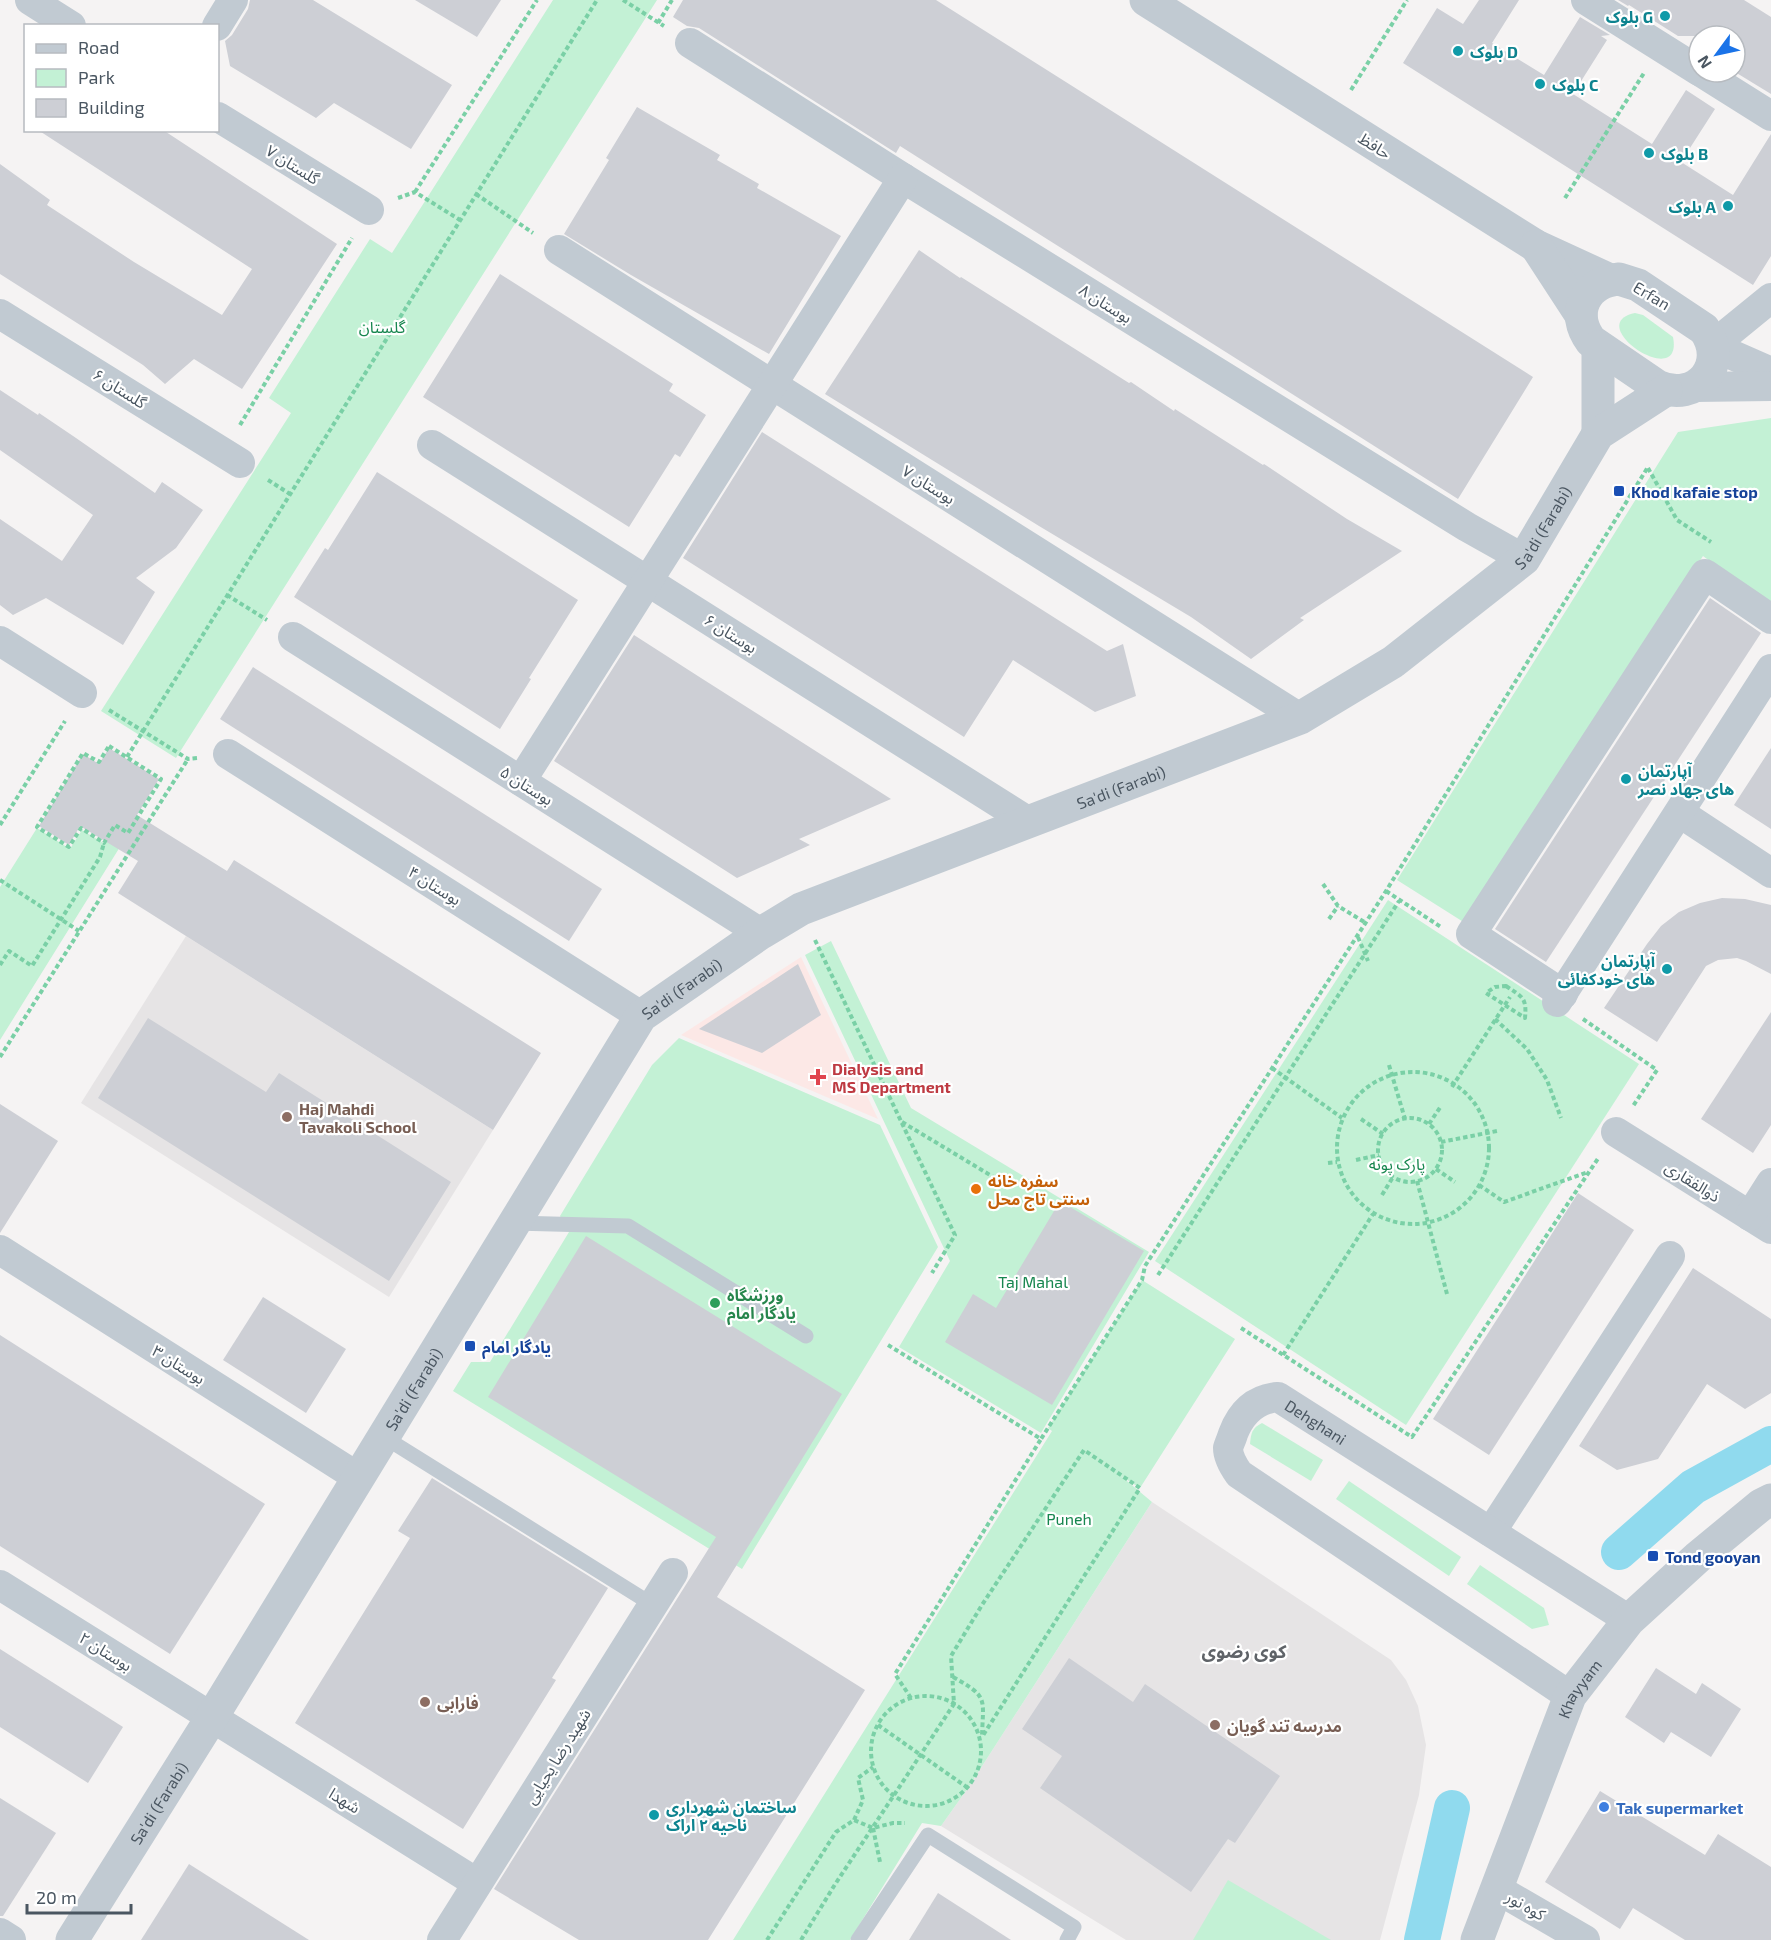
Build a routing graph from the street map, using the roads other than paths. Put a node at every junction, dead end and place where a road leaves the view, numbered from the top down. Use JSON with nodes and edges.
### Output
{"nodes":[{"id":1,"x":30,"y":0,"type":"edge"},
{"id":2,"x":233,"y":0,"type":"edge"},
{"id":3,"x":1146,"y":0,"type":"edge"},
{"id":4,"x":1586,"y":0,"type":"edge"},
{"id":5,"x":68,"y":24,"type":"edge"},
{"id":6,"x":218,"y":24,"type":"edge"},
{"id":7,"x":690,"y":43,"type":"road end"},
{"id":8,"x":1687,"y":63,"type":"edge"},
{"id":9,"x":1721,"y":84,"type":"edge"},
{"id":10,"x":1771,"y":116,"type":"edge"},
{"id":11,"x":219,"y":118,"type":"edge"},
{"id":12,"x":903,"y":178,"type":"junction"},
{"id":13,"x":369,"y":210,"type":"road end"},
{"id":14,"x":1536,"y":246,"type":"junction"},
{"id":15,"x":559,"y":250,"type":"road end"},
{"id":16,"x":1610,"y":280,"type":"junction"},
{"id":17,"x":1770,"y":299,"type":"edge"},
{"id":18,"x":0,"y":314,"type":"edge"},
{"id":19,"x":1581,"y":315,"type":"junction"},
{"id":20,"x":1713,"y":346,"type":"junction"},
{"id":21,"x":1598,"y":347,"type":"junction"},
{"id":22,"x":1771,"y":372,"type":"edge"},
{"id":23,"x":772,"y":385,"type":"junction"},
{"id":24,"x":1771,"y":386,"type":"edge"},
{"id":25,"x":1680,"y":388,"type":"junction"},
{"id":26,"x":1598,"y":434,"type":"junction"},
{"id":27,"x":432,"y":445,"type":"dead end"},
{"id":28,"x":232,"y":458,"type":"road end"},
{"id":29,"x":1524,"y":559,"type":"junction"},
{"id":30,"x":648,"y":581,"type":"junction"},
{"id":31,"x":1771,"y":619,"type":"edge"},
{"id":32,"x":293,"y":637,"type":"road end"},
{"id":33,"x":0,"y":641,"type":"edge"},
{"id":34,"x":1771,"y":669,"type":"edge"},
{"id":35,"x":82,"y":693,"type":"road end"},
{"id":36,"x":1300,"y":718,"type":"junction"},
{"id":37,"x":228,"y":754,"type":"dead end"},
{"id":38,"x":521,"y":780,"type":"junction"},
{"id":39,"x":1680,"y":813,"type":"junction"},
{"id":40,"x":1029,"y":822,"type":"junction"},
{"id":41,"x":1771,"y":873,"type":"edge"},
{"id":42,"x":761,"y":933,"type":"junction"},
{"id":43,"x":641,"y":1016,"type":"junction"},
{"id":44,"x":1616,"y":1132,"type":"road end"},
{"id":45,"x":1771,"y":1183,"type":"edge"},
{"id":46,"x":514,"y":1223,"type":"junction"},
{"id":47,"x":1760,"y":1223,"type":"edge"},
{"id":48,"x":0,"y":1250,"type":"edge"},
{"id":49,"x":1670,"y":1256,"type":"dead end"},
{"id":50,"x":806,"y":1336,"type":"dead end"},
{"id":51,"x":384,"y":1437,"type":"junction"},
{"id":52,"x":358,"y":1478,"type":"junction"},
{"id":53,"x":1771,"y":1500,"type":"edge"},
{"id":54,"x":1491,"y":1532,"type":"junction"},
{"id":55,"x":673,"y":1573,"type":"dead end"},
{"id":56,"x":0,"y":1585,"type":"edge"},
{"id":57,"x":653,"y":1605,"type":"junction"},
{"id":58,"x":1629,"y":1620,"type":"junction"},
{"id":59,"x":1570,"y":1696,"type":"junction"},
{"id":60,"x":212,"y":1717,"type":"junction"},
{"id":61,"x":477,"y":1883,"type":"junction"},
{"id":62,"x":1497,"y":1889,"type":"junction"},
{"id":63,"x":0,"y":1933,"type":"edge"},
{"id":64,"x":11,"y":1940,"type":"edge"},
{"id":65,"x":72,"y":1940,"type":"edge"},
{"id":66,"x":442,"y":1940,"type":"edge"},
{"id":67,"x":858,"y":1940,"type":"edge"},
{"id":68,"x":1066,"y":1940,"type":"edge"},
{"id":69,"x":1477,"y":1940,"type":"edge"},
{"id":70,"x":1585,"y":1940,"type":"edge"}],
"edges":[{"from":1,"to":5,"type":"street"},
{"from":2,"to":6,"type":"street"},
{"from":3,"to":14,"type":"street","name":"حافظ"},
{"from":4,"to":8,"type":"street"},
{"from":7,"to":12,"type":"street","name":"بوستان ۸"},
{"from":9,"to":10,"type":"street"},
{"from":11,"to":13,"type":"street","name":"گلستان ۷"},
{"from":12,"to":23,"type":"street"},
{"from":12,"to":29,"type":"street","name":"بوستان ۸"},
{"from":14,"to":16,"type":"street","name":"حافظ"},
{"from":14,"to":19,"type":"street"},
{"from":15,"to":23,"type":"street","name":"بوستان ۷"},
{"from":16,"to":19,"type":"street","name":"Erfan"},
{"from":16,"to":20,"type":"street","name":"Erfan"},
{"from":17,"to":20,"type":"street"},
{"from":18,"to":28,"type":"street","name":"گلستان ۶"},
{"from":19,"to":21,"type":"street"},
{"from":20,"to":22,"type":"street"},
{"from":20,"to":25,"type":"street"},
{"from":21,"to":25,"type":"street"},
{"from":21,"to":26,"type":"street"},
{"from":23,"to":30,"type":"street"},
{"from":23,"to":36,"type":"street","name":"بوستان ۷"},
{"from":24,"to":25,"type":"street"},
{"from":25,"to":26,"type":"street"},
{"from":26,"to":29,"type":"street","name":"Sa'di (Farabi)"},
{"from":27,"to":30,"type":"street","name":"بوستان ۶"},
{"from":29,"to":36,"type":"street","name":"Sa'di (Farabi)"},
{"from":30,"to":38,"type":"street"},
{"from":30,"to":40,"type":"street","name":"بوستان ۶"},
{"from":31,"to":39,"type":"street"},
{"from":32,"to":38,"type":"street","name":"بوستان ۵"},
{"from":33,"to":35,"type":"street"},
{"from":34,"to":39,"type":"street"},
{"from":36,"to":40,"type":"street","name":"Sa'di (Farabi)"},
{"from":37,"to":43,"type":"street","name":"بوستان ۴"},
{"from":38,"to":42,"type":"street","name":"بوستان ۵"},
{"from":39,"to":41,"type":"street"},
{"from":40,"to":42,"type":"street","name":"Sa'di (Farabi)"},
{"from":42,"to":43,"type":"street","name":"Sa'di (Farabi)"},
{"from":43,"to":46,"type":"street","name":"Sa'di (Farabi)"},
{"from":44,"to":47,"type":"street","name":"ذوالفقاری"},
{"from":45,"to":47,"type":"street"},
{"from":46,"to":50,"type":"lane"},
{"from":46,"to":51,"type":"street","name":"Sa'di (Farabi)"},
{"from":48,"to":52,"type":"street","name":"بوستان ۳"},
{"from":49,"to":54,"type":"street"},
{"from":51,"to":52,"type":"street","name":"Sa'di (Farabi)"},
{"from":51,"to":57,"type":"lane"},
{"from":52,"to":60,"type":"street","name":"Sa'di (Farabi)"},
{"from":53,"to":58,"type":"street","name":"Khayyam"},
{"from":54,"to":58,"type":"street","name":"Dehghani"},
{"from":54,"to":59,"type":"street","name":"Dehghani"},
{"from":55,"to":57,"type":"street","name":"شهید رضا یحیایی"},
{"from":56,"to":60,"type":"street","name":"بوستان ۲"},
{"from":57,"to":61,"type":"street","name":"شهید رضا یحیایی"},
{"from":58,"to":59,"type":"street","name":"Khayyam"},
{"from":59,"to":62,"type":"street","name":"Khayyam"},
{"from":60,"to":61,"type":"street","name":"شهدا"},
{"from":60,"to":65,"type":"street","name":"Sa'di (Farabi)"},
{"from":61,"to":66,"type":"street","name":"شهید رضا یحیایی"},
{"from":62,"to":69,"type":"street","name":"Khayyam"},
{"from":62,"to":70,"type":"street","name":"کوه نور"},
{"from":63,"to":64,"type":"street"},
{"from":67,"to":68,"type":"lane"}]}
